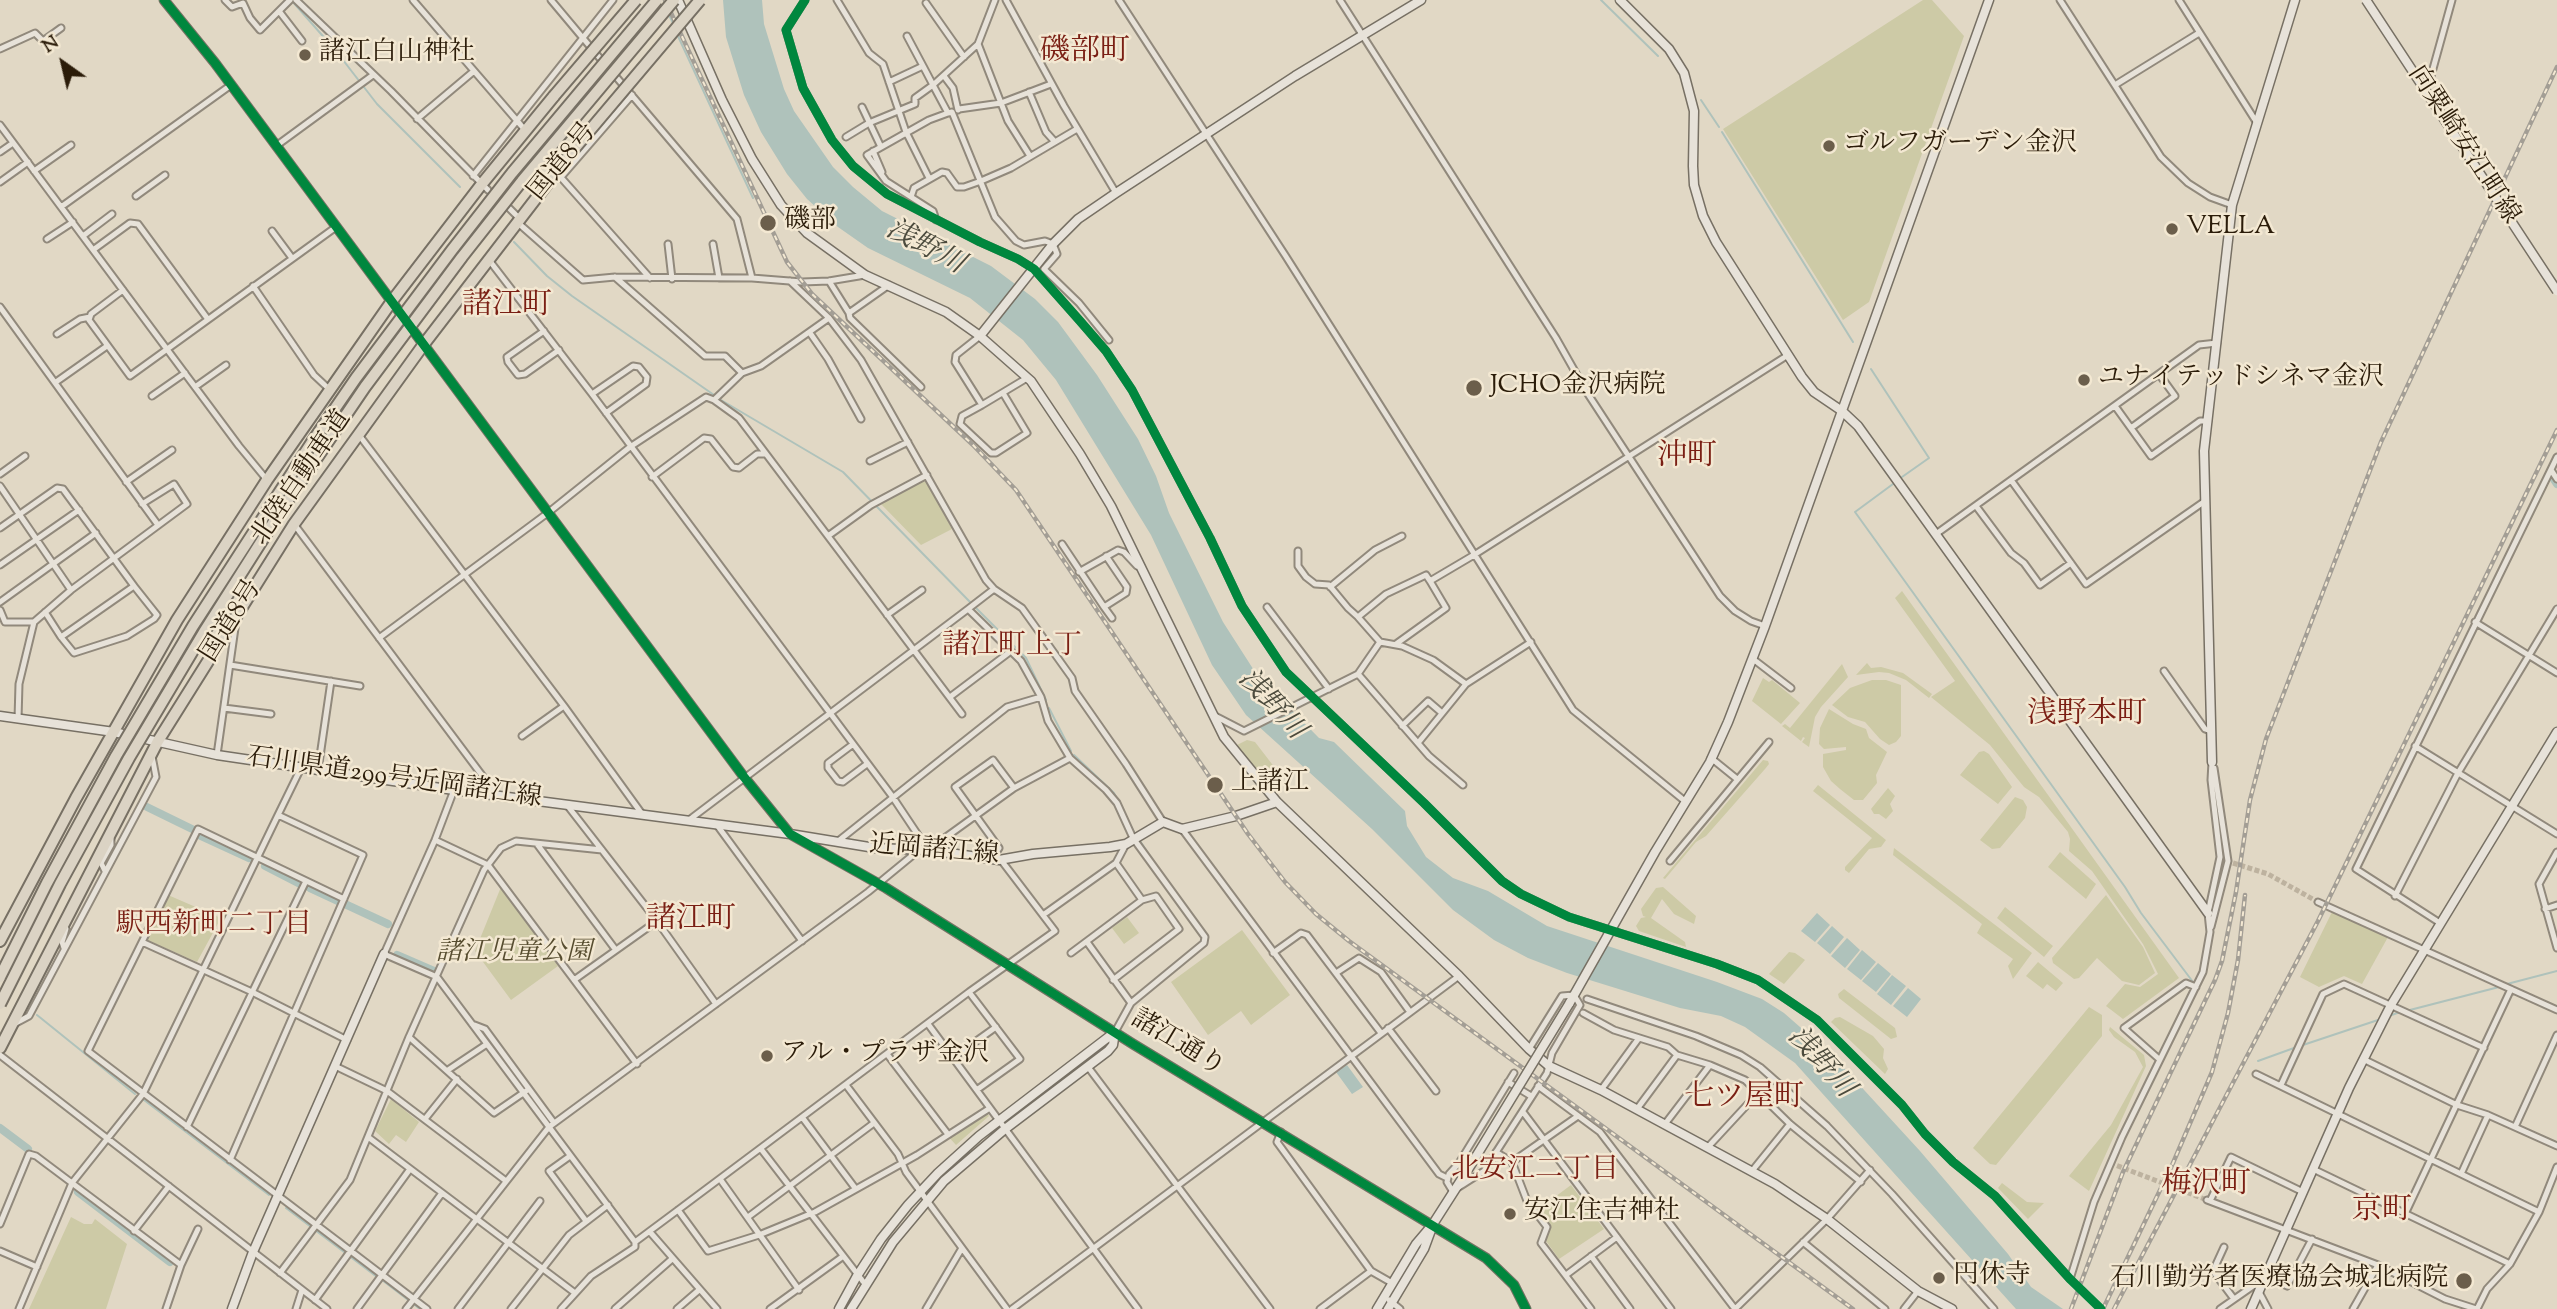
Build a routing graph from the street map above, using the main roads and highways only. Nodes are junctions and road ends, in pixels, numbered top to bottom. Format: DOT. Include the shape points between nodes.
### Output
graph roads {
  1 [pos="636,0"];
  2 [pos="657,0"];
  3 [pos="676,0"];
  4 [pos="700,0"];
  5 [pos="0,941"];
  6 [pos="0,976"];
  7 [pos="0,1004"];
  8 [pos="0,1048"];
  1 -- 5 [label="highway, 国道8号, bridge" via="554,96 521,126 329,388 177,620"];
  2 -- 6 [label="highway, 北陸自動車道, bridge" via="520,163 312,442 143,710"];
  3 -- 7 [label="highway, 北陸自動車道, bridge" via="453,268 288,499 129,758"];
  4 -- 8 [label="highway, 国道8号, bridge" via="518,220 294,524 151,753"];
}
